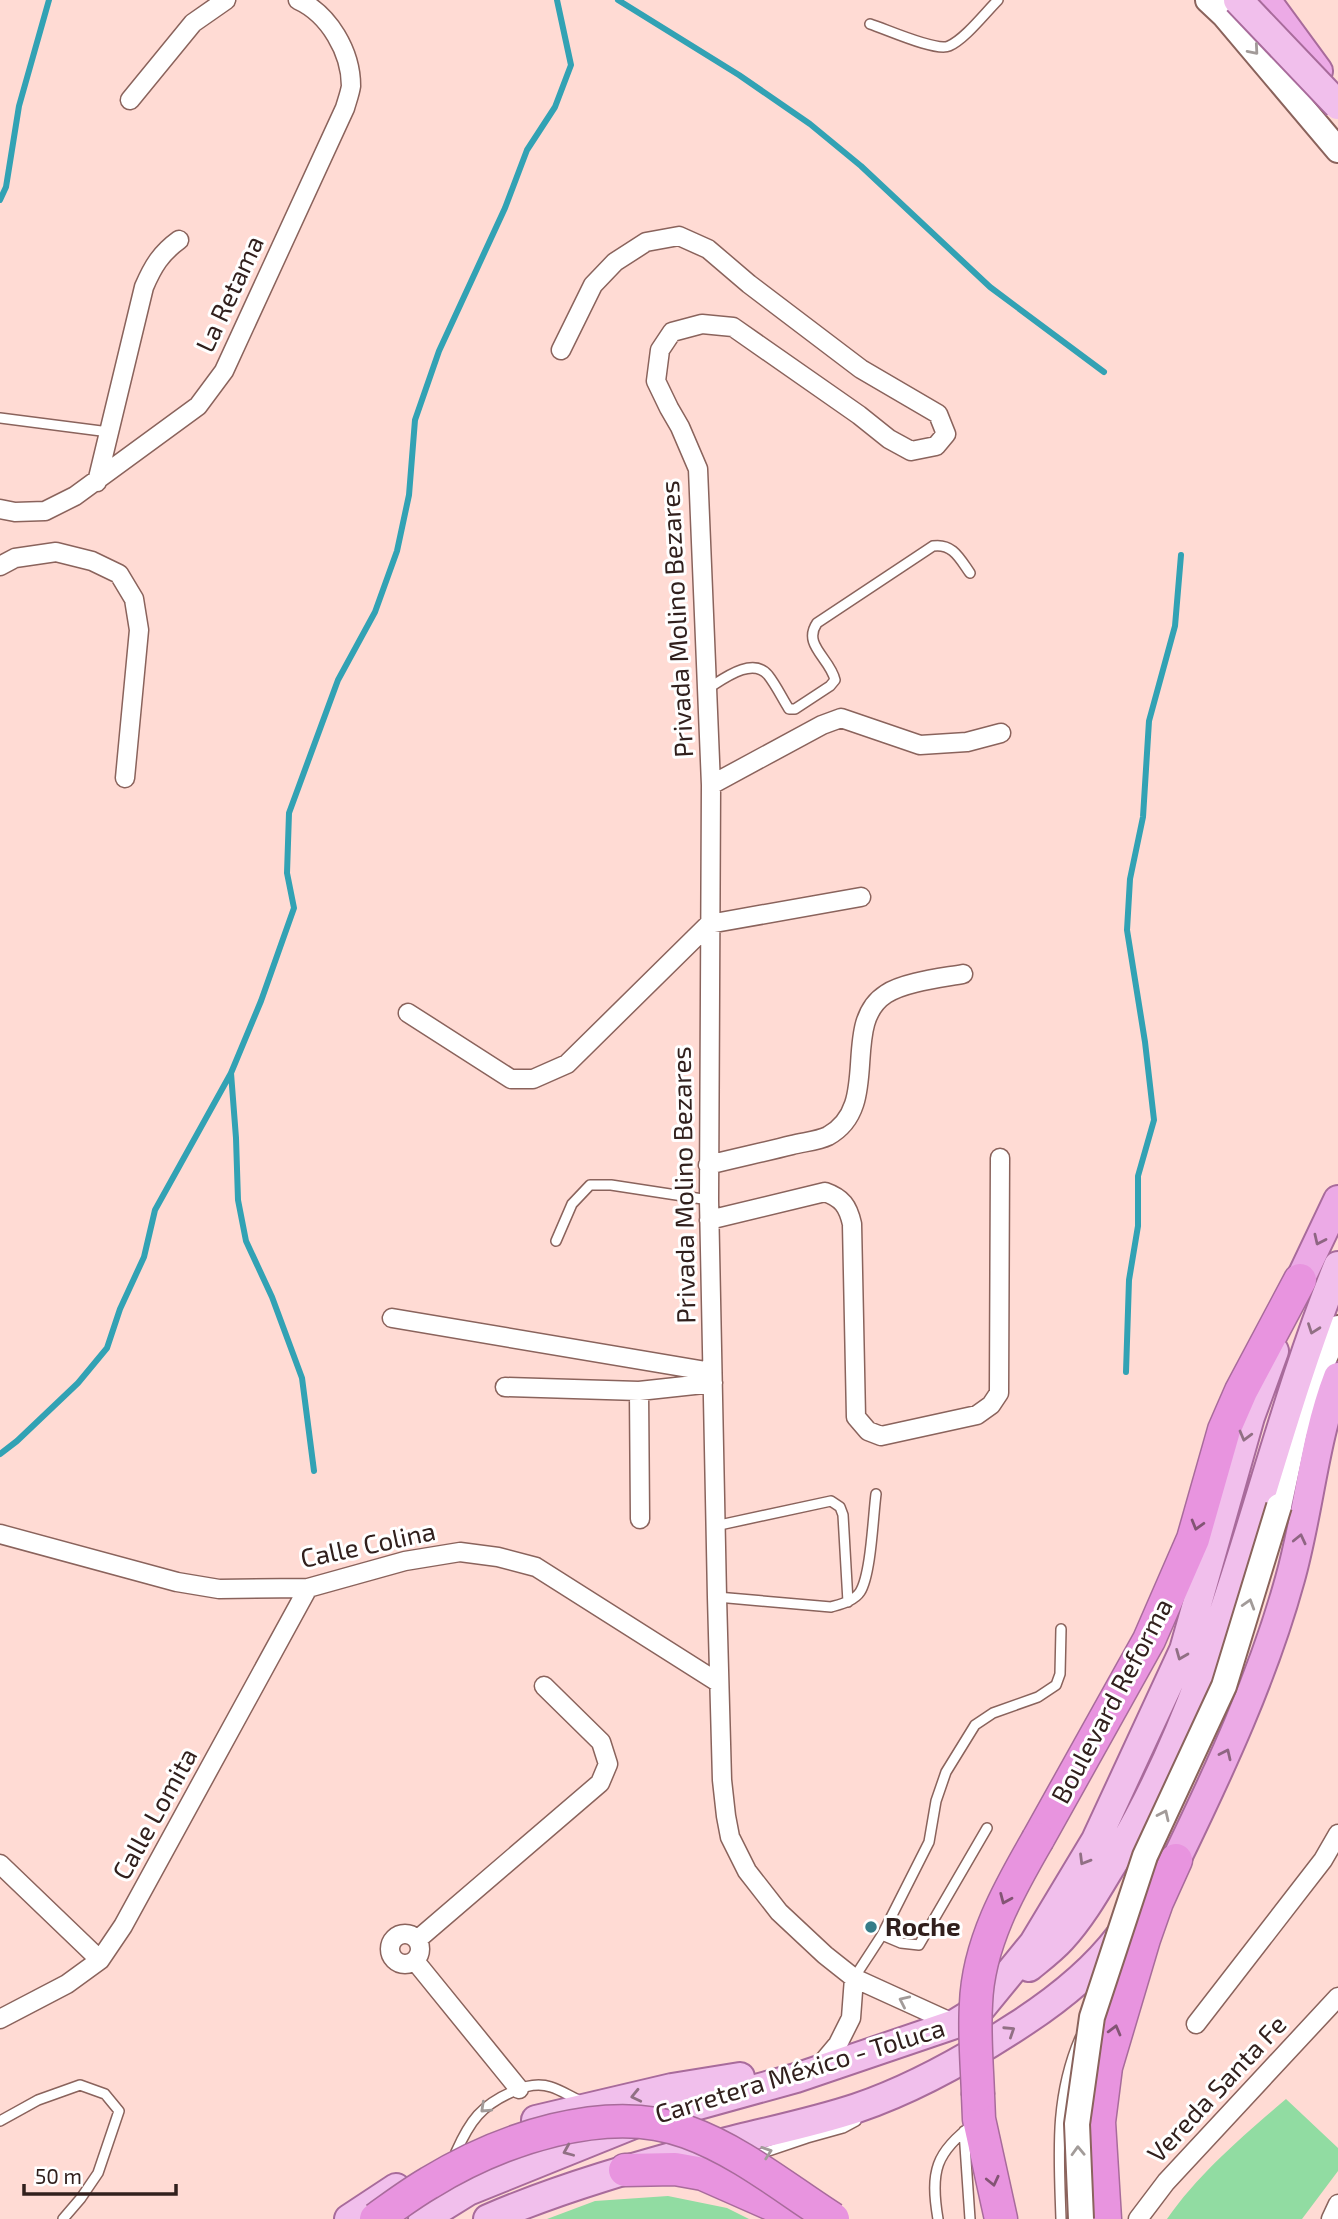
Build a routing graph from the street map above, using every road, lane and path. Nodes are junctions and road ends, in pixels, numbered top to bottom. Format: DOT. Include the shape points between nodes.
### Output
graph roads {
  1 [pos="226,0"];
  2 [pos="298,0"];
  3 [pos="998,0"];
  4 [pos="1208,0"];
  5 [pos="1238,0"];
  6 [pos="1266,0"];
  7 [pos="870,24"];
  8 [pos="130,100"];
  9 [pos="1338,105"];
  10 [pos="1338,118"];
  11 [pos="1338,150"];
  12 [pos="179,240"];
  13 [pos="561,349"];
  14 [pos="0,418"];
  15 [pos="109,432"];
  16 [pos="97,482"];
  17 [pos="0,509"];
  18 [pos="0,566"];
  19 [pos="970,573"];
  20 [pos="707,690"];
  21 [pos="1001,733"];
  22 [pos="125,778"];
  23 [pos="711,785"];
  24 [pos="861,897"];
  25 [pos="709,923"];
  26 [pos="963,974"];
  27 [pos="408,1013"];
  28 [pos="1000,1158"];
  29 [pos="708,1165"];
  30 [pos="709,1200"];
  31 [pos="1338,1200"];
  32 [pos="709,1220"];
  33 [pos="556,1241"];
  34 [pos="1338,1266"];
  35 [pos="1300,1280"];
  36 [pos="392,1318"];
  37 [pos="1338,1328"];
  38 [pos="1338,1377"];
  39 [pos="713,1378"];
  40 [pos="505,1387"];
  41 [pos="639,1391"];
  42 [pos="876,1494"];
  43 [pos="640,1519"];
  44 [pos="715,1526"];
  45 [pos="0,1534"];
  46 [pos="308,1588"];
  47 [pos="716,1597"];
  48 [pos="848,1602"];
  49 [pos="1061,1629"];
  50 [pos="719,1683"];
  51 [pos="544,1686"];
  52 [pos="987,1828"];
  53 [pos="1338,1834"];
  54 [pos="1176,1860"];
  55 [pos="0,1864"];
  56 [pos="882,1935"];
  57 [pos="417,1940"];
  58 [pos="100,1960"];
  59 [pos="415,1961"];
  60 [pos="854,1978"];
  61 [pos="1115,1980"];
  62 [pos="1338,1997"];
  63 [pos="981,2008"];
  64 [pos="0,2019"];
  65 [pos="954,2024"];
  66 [pos="1196,2024"];
  67 [pos="805,2074"];
  68 [pos="926,2078"];
  69 [pos="519,2089"];
  70 [pos="592,2106"];
  71 [pos="974,2115"];
  72 [pos="0,2121"];
  73 [pos="456,2152"];
  74 [pos="625,2170"];
  75 [pos="714,2170"];
  76 [pos="1338,2204"];
  77 [pos="63,2219"];
  78 [pos="349,2219"];
  79 [pos="376,2219"];
  80 [pos="423,2219"];
  81 [pos="488,2219"];
  82 [pos="797,2219"];
  83 [pos="833,2219"];
  84 [pos="938,2219"];
  85 [pos="970,2219"];
  86 [pos="1001,2219"];
  87 [pos="1061,2219"];
  88 [pos="1081,2219"];
  89 [pos="1105,2219"];
  90 [pos="1138,2219"];
  91 [pos="1331,2219"];
  1 -- 8 [label="street" via="193,23"];
  2 -- 16 [label="street, La Retama" via="312,6 335,33 348,63 351,87 345,108 224,371 198,406"];
  3 -- 7 [label="lane" via="947,48"];
  4 -- 11 [label="main road, one-way"];
  5 -- 9 [label="main road, bridge"];
  6 -- 10 [label="highway" via="1322,76"];
  12 -- 15 [label="street" via="154,264 145,287"];
  13 -- 20 [label="street, Privada Molino Bezares" via="593,285 615,262 646,242 679,236 708,249 861,369 938,414 946,434 936,446 911,451 733,327 702,324 672,332 660,350 656,381 698,469"];
  14 -- 15 [label="lane"];
  15 -- 16 [label="street"];
  16 -- 17 [label="street, La Retama" via="45,511"];
  18 -- 22 [label="street" via="15,558 57,552 119,574 134,599 139,630"];
  19 -- 20 [label="lane" via="953,550 933,546 817,623 811,631 812,641 835,680 795,709 789,709 760,669 748,668"];
  20 -- 23 [label="street, Privada Molino Bezares"];
  21 -- 23 [label="street" via="967,742 920,745 841,718"];
  23 -- 25 [label="street, Privada Molino Bezares"];
  24 -- 25 [label="street"];
  25 -- 27 [label="street" via="567,1064 533,1079 511,1079"];
  25 -- 29 [label="street, Privada Molino Bezares"];
  26 -- 29 [label="street" via="886,993 871,1008 856,1104 827,1136"];
  28 -- 32 [label="street" via="999,1393 977,1415 881,1436 868,1431 856,1417 852,1224 839,1197 825,1192"];
  29 -- 30 [label="street, Privada Molino Bezares"];
  30 -- 32 [label="street, Privada Molino Bezares"];
  30 -- 33 [label="lane" via="590,1185 572,1204"];
  31 -- 35 [label="highway, Boulevard Reforma, one-way"];
  32 -- 39 [label="street, Privada Molino Bezares"];
  34 -- 63 [label="main road, one-way" via="1312,1330 1198,1690 1147,1806 1061,1939"];
  35 -- 63 [label="main road, Carretera México - Toluca, one-way" via="1250,1417 1184,1650 1096,1840 1034,1943"];
  35 -- 71 [label="highway, Boulevard Reforma, one-way, bridge" via="1224,1430 1193,1539 1149,1640 1009,1889 988,1940 976,2001"];
  36 -- 39 [label="street"];
  88 -- 37 [label="main road, one-way, bridge" via="1077,2124 1092,2017 1145,1856 1224,1686 1279,1506 1295,1432"];
  54 -- 38 [label="highway, one-way" via="1237,1730 1276,1622 1301,1533 1326,1407"];
  39 -- 41 [label="street"];
  39 -- 44 [label="street, Privada Molino Bezares"];
  40 -- 41 [label="street"];
  41 -- 43 [label="street"];
  42 -- 48 [label="lane" via="867,1571 860,1592"];
  44 -- 47 [label="street, Privada Molino Bezares"];
  44 -- 48 [label="lane" via="831,1501 843,1515"];
  45 -- 46 [label="street, Calle Colina" via="177,1582 219,1589"];
  46 -- 50 [label="street, Calle Colina" via="405,1561 460,1552 498,1557 536,1567"];
  46 -- 58 [label="street, Calle Lomita"];
  47 -- 48 [label="lane" via="831,1607"];
  47 -- 50 [label="street, Privada Molino Bezares"];
  49 -- 56 [label="lane" via="1056,1685 975,1725 946,1772 929,1842"];
  50 -- 60 [label="street, Privada Molino Bezares" via="722,1780 730,1838 747,1871 779,1912"];
  51 -- 57 [label="street" via="601,1742 608,1764 600,1783"];
  52 -- 56 [label="lane" via="919,1945"];
  53 -- 66 [label="street" via="1323,1860"];
  68 -- 54 [label="main road, Carretera México - Toluca, one-way" via="993,2042 1073,1986 1110,1949"];
  89 -- 54 [label="highway, one-way" via="1099,2152 1101,2091 1136,1950"];
  55 -- 58 [label="street"];
  56 -- 60 [label="lane"];
  57 -- 59 [label="street" via="420,1948"];
  57 -- 59 [label="street" via="405,1934 395,1938 391,1948 396,1961"];
  58 -- 64 [label="street, Calle Lomita" via="67,1984"];
  59 -- 69 [label="street"];
  65 -- 60 [label="street, Privada Molino Bezares, one-way"];
  60 -- 67 [label="street" via="851,2018 838,2044"];
  61 -- 87 [label="lane" via="1080,2037 1063,2089"];
  62 -- 90 [label="street, Vereda Santa Fe" via="1166,2182"];
  63 -- 65 [label="main road, Carretera México - Toluca"];
  65 -- 67 [label="main road, Carretera México - Toluca"];
  67 -- 70 [label="main road, one-way" via="751,2075"];
  67 -- 80 [label="main road, Carretera México - Toluca, one-way" via="644,2120 468,2191"];
  68 -- 74 [label="main road, Carretera México - Toluca" via="860,2107"];
  75 -- 68 [label="lane, one-way" via="843,2128"];
  69 -- 70 [label="lane" via="550,2086"];
  69 -- 73 [label="lane, one-way" via="483,2108"];
  70 -- 73 [label="main road" via="536,2120"];
  71 -- 84 [label="lane" via="935,2170"];
  71 -- 85 [label="lane"];
  71 -- 86 [label="highway, Boulevard Reforma, one-way"];
  72 -- 77 [label="lane" via="38,2100 80,2085 105,2094 119,2111 98,2173"];
  73 -- 78 [label="main road"];
  74 -- 75 [label="highway"];
  74 -- 81 [label="main road, Carretera México - Toluca"];
  75 -- 82 [label="highway"];
  76 -- 91 [label="street"];
  79 -- 83 [label="highway, bridge" via="466,2163 522,2140 611,2120 686,2131 731,2152"];
}
